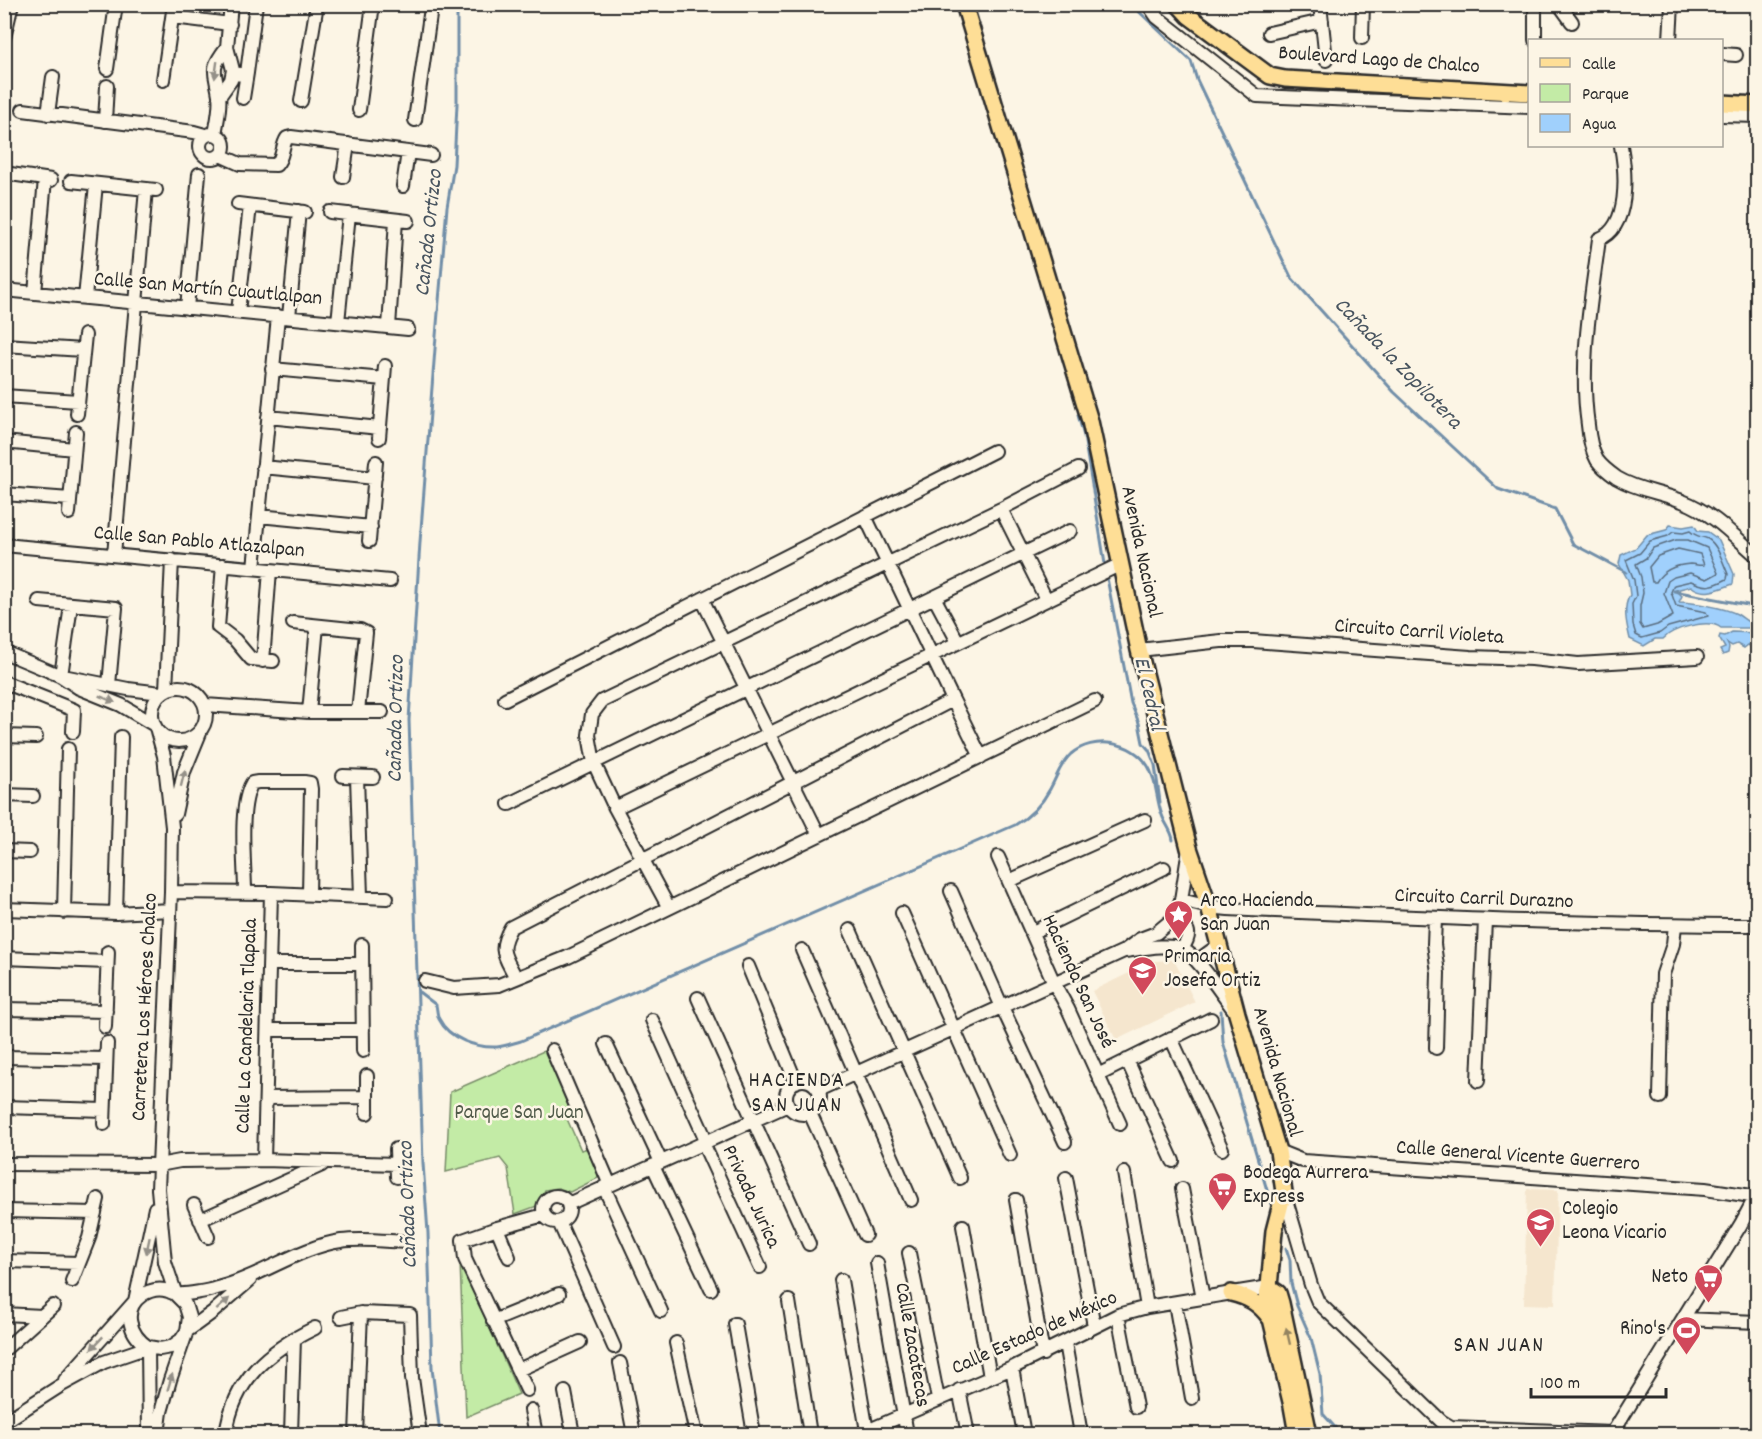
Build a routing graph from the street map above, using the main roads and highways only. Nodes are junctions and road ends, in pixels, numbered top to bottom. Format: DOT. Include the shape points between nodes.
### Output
graph roads {
  1 [pos="964,4"];
  2 [pos="1178,4"];
  3 [pos="1528,93"];
  4 [pos="1723,103"];
  5 [pos="1758,105"];
  6 [pos="1269,1287"];
  7 [pos="1231,1293"];
  8 [pos="1272,1320"];
  9 [pos="1297,1434"];
  10 [pos="1309,1434"];
  1 -- 6 [label="main road, Avenida Nacional" via="1090,420 1139,650 1189,849 1278,1151 1284,1192"];
  2 -- 3 [label="main road, Boulevard Lago de Chalco" via="1270,76"];
  4 -- 5 [label="main road"];
  6 -- 8 [label="main road, Avenida Nacional" via="1266,1298"];
  10 -- 6 [label="main road, one-way" via="1281,1302 1278,1293"];
  7 -- 8 [label="main road" via="1247,1297"];
  8 -- 9 [label="main road, Avenida Nacional"];
}
